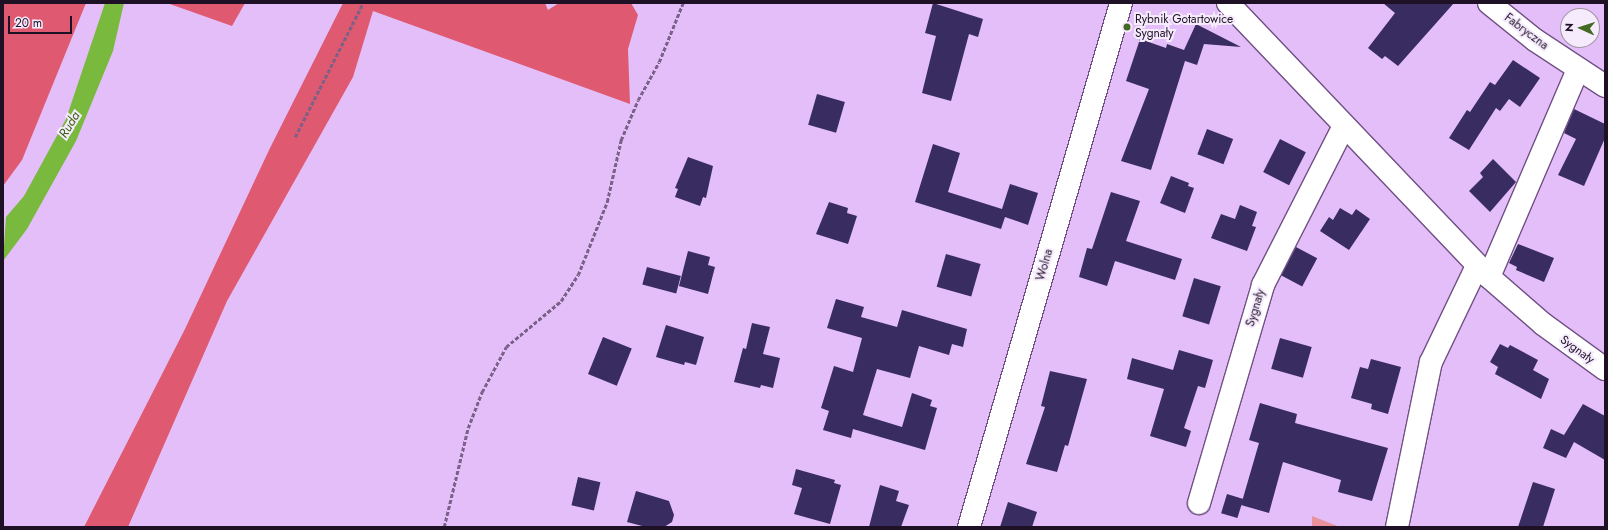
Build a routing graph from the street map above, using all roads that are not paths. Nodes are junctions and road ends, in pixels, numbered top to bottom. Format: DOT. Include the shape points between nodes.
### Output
graph roads {
  1 [pos="1122,3"];
  2 [pos="1228,3"];
  3 [pos="1489,3"];
  4 [pos="1578,70"];
  5 [pos="1605,86"];
  6 [pos="1344,126"];
  7 [pos="1483,271"];
  8 [pos="1605,369"];
  9 [pos="1199,503"];
  10 [pos="969,527"];
  11 [pos="1397,527"];
  1 -- 10 [label="street, Wolna"];
  2 -- 6 [label="street, Sygnały"];
  3 -- 4 [label="street, Fabryczna"];
  4 -- 5 [label="street, Fabryczna"];
  4 -- 7 [label="street"];
  6 -- 7 [label="street, Sygnały"];
  6 -- 9 [label="street, Sygnały" via="1264,284"];
  7 -- 8 [label="street, Sygnały" via="1555,333"];
  7 -- 11 [label="street" via="1431,362 1395,526"];
}
